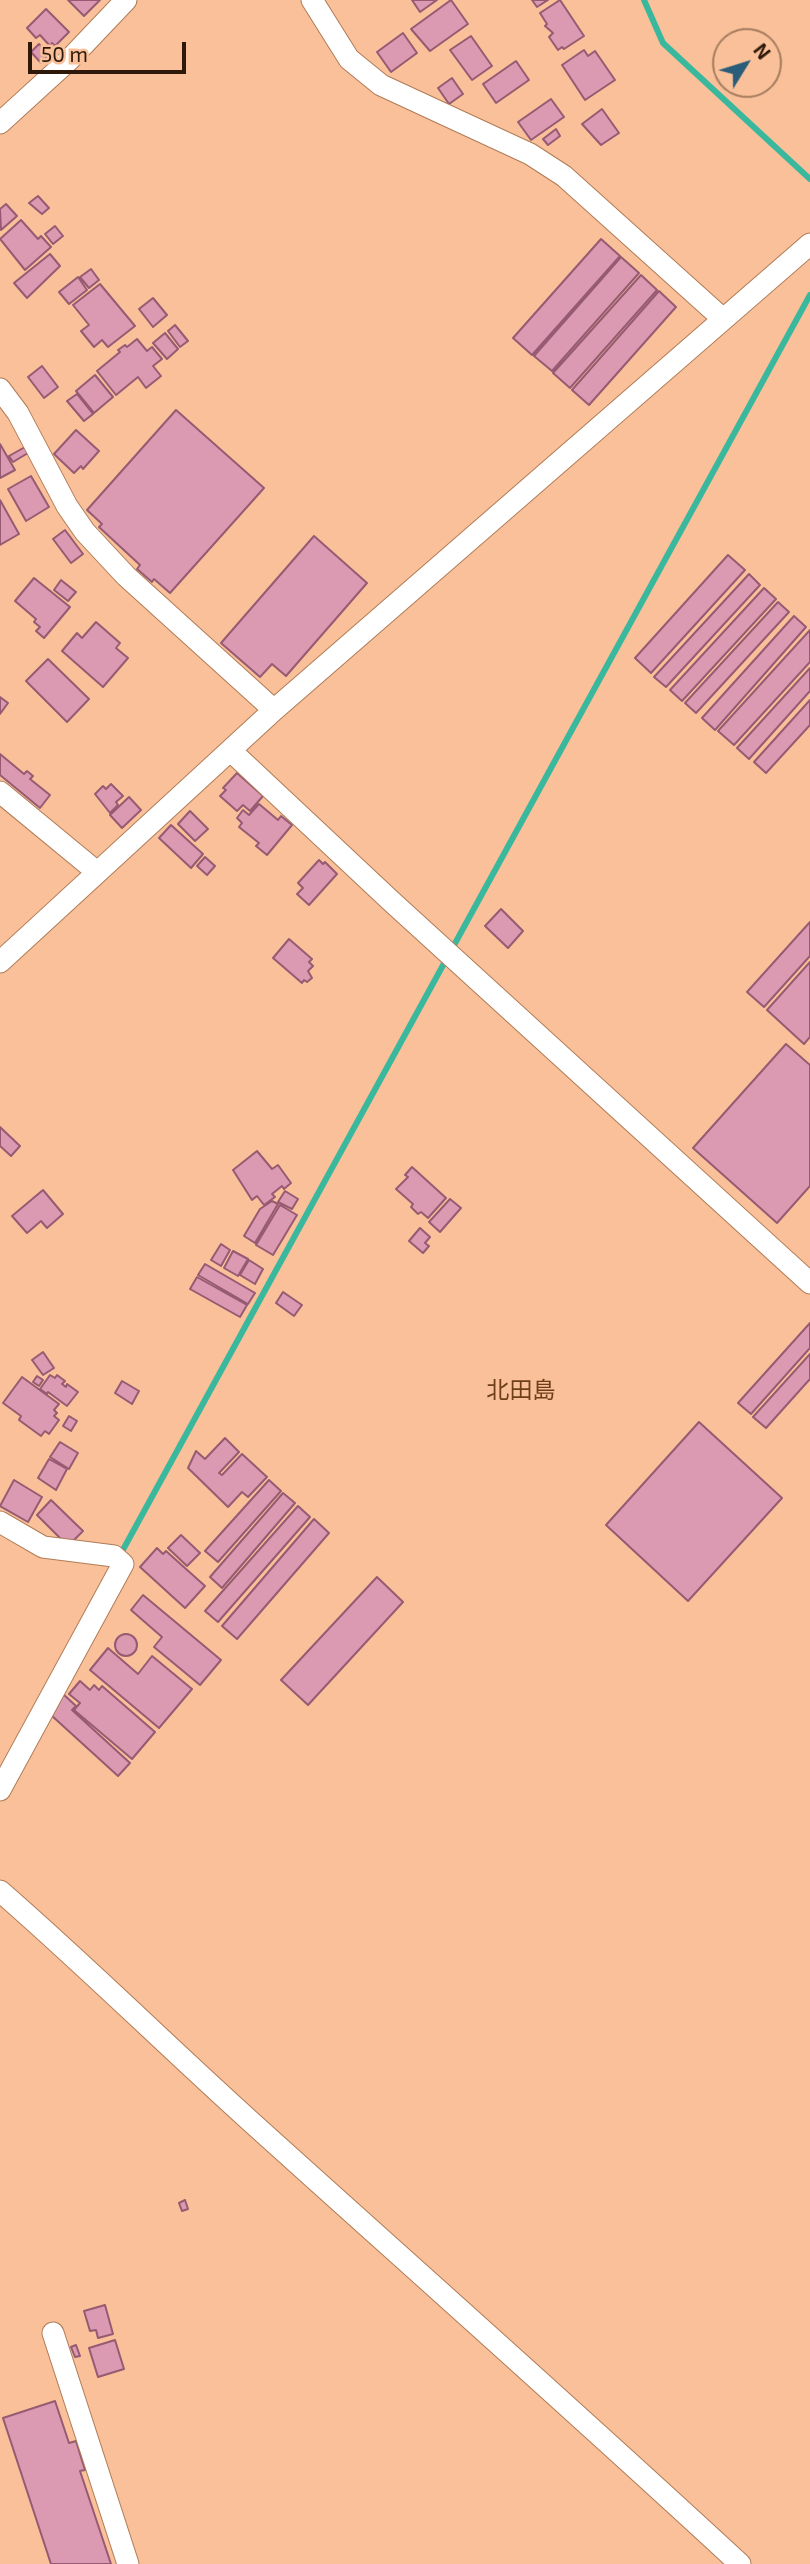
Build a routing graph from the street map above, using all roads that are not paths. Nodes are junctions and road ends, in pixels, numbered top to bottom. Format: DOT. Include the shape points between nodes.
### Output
graph roads {
  1 [pos="126,0"];
  2 [pos="312,0"];
  3 [pos="0,123"];
  4 [pos="810,244"];
  5 [pos="723,318"];
  6 [pos="0,389"];
  7 [pos="274,710"];
  8 [pos="231,751"];
  9 [pos="0,792"];
  10 [pos="97,872"];
  11 [pos="0,962"];
  12 [pos="810,1283"];
  13 [pos="0,1522"];
  14 [pos="0,1790"];
  15 [pos="0,1891"];
  16 [pos="53,2333"];
  17 [pos="128,2564"];
  18 [pos="740,2564"];
  1 -- 3 [label="street"];
  2 -- 5 [label="street" via="349,59 380,85 530,154 564,176"];
  4 -- 5 [label="street"];
  5 -- 7 [label="street"];
  6 -- 7 [label="street" via="85,532 126,576"];
  7 -- 8 [label="street"];
  8 -- 10 [label="street"];
  8 -- 12 [label="street"];
  9 -- 10 [label="street"];
  10 -- 11 [label="street"];
  13 -- 14 [label="street" via="43,1547 114,1556 123,1564"];
  15 -- 18 [label="street"];
  16 -- 17 [label="street"];
}
